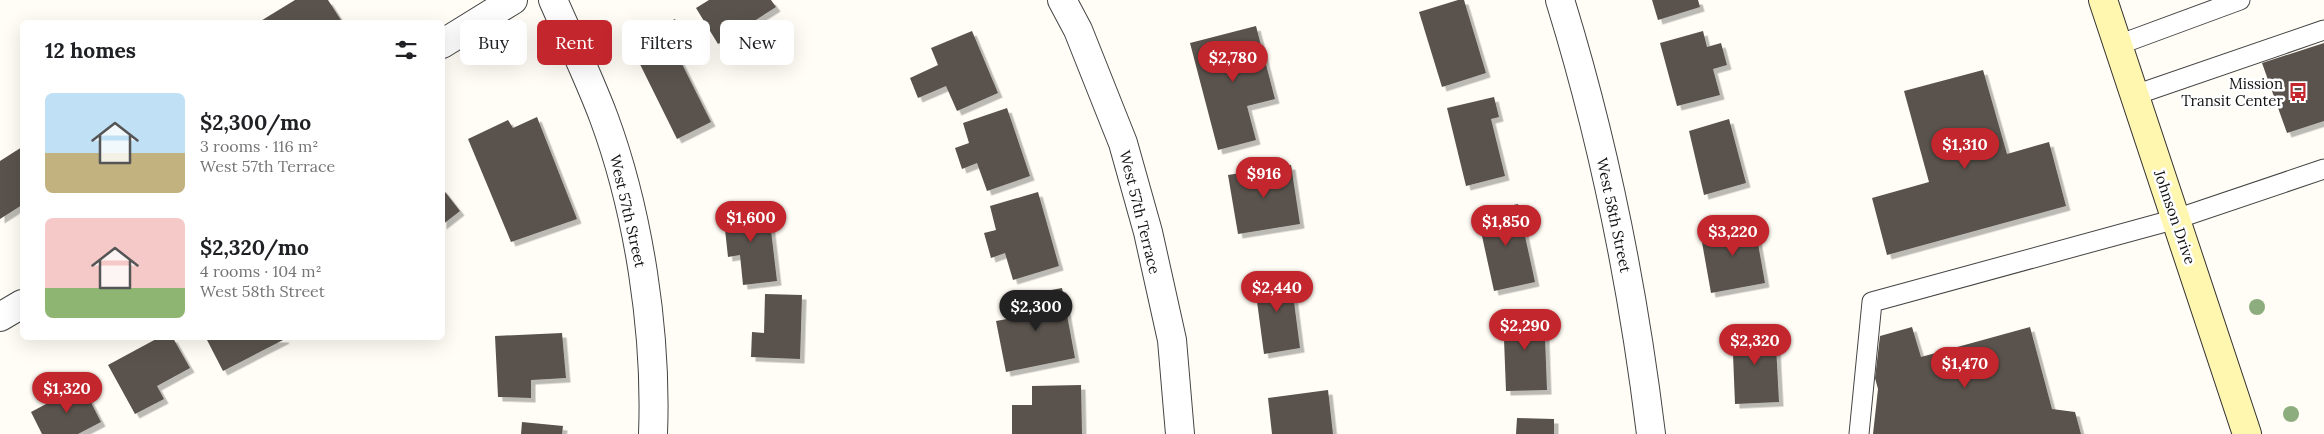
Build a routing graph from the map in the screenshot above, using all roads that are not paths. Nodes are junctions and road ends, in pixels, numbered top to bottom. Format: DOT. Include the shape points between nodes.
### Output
graph roads {
  1 [pos="513,0"];
  2 [pos="553,0"];
  3 [pos="1062,0"];
  4 [pos="1560,0"];
  5 [pos="2103,0"];
  6 [pos="2240,0"];
  7 [pos="2324,30"];
  8 [pos="445,42"];
  9 [pos="2118,45"];
  10 [pos="2135,95"];
  11 [pos="2324,169"];
  12 [pos="2176,219"];
  13 [pos="20,305"];
  14 [pos="0,318"];
  15 [pos="653,434"];
  16 [pos="1180,434"];
  17 [pos="1651,434"];
  18 [pos="1860,434"];
  19 [pos="2247,434"];
  1 -- 8 [label="street"];
  2 -- 15 [label="street, West 57th Street" via="604,117 624,179 648,304"];
  3 -- 16 [label="street, West 57th Terrace" via="1078,30 1123,143 1145,223 1172,340"];
  4 -- 17 [label="street, West 58th Street" via="1613,197 1640,348"];
  5 -- 9 [label="main road, Johnson Drive"];
  6 -- 9 [label="lane"];
  7 -- 10 [label="lane"];
  9 -- 10 [label="main road, Johnson Drive"];
  10 -- 12 [label="main road, Johnson Drive"];
  11 -- 12 [label="lane"];
  12 -- 18 [label="lane" via="1872,302"];
  12 -- 19 [label="main road, Johnson Drive"];
  13 -- 14 [label="street"];
}
